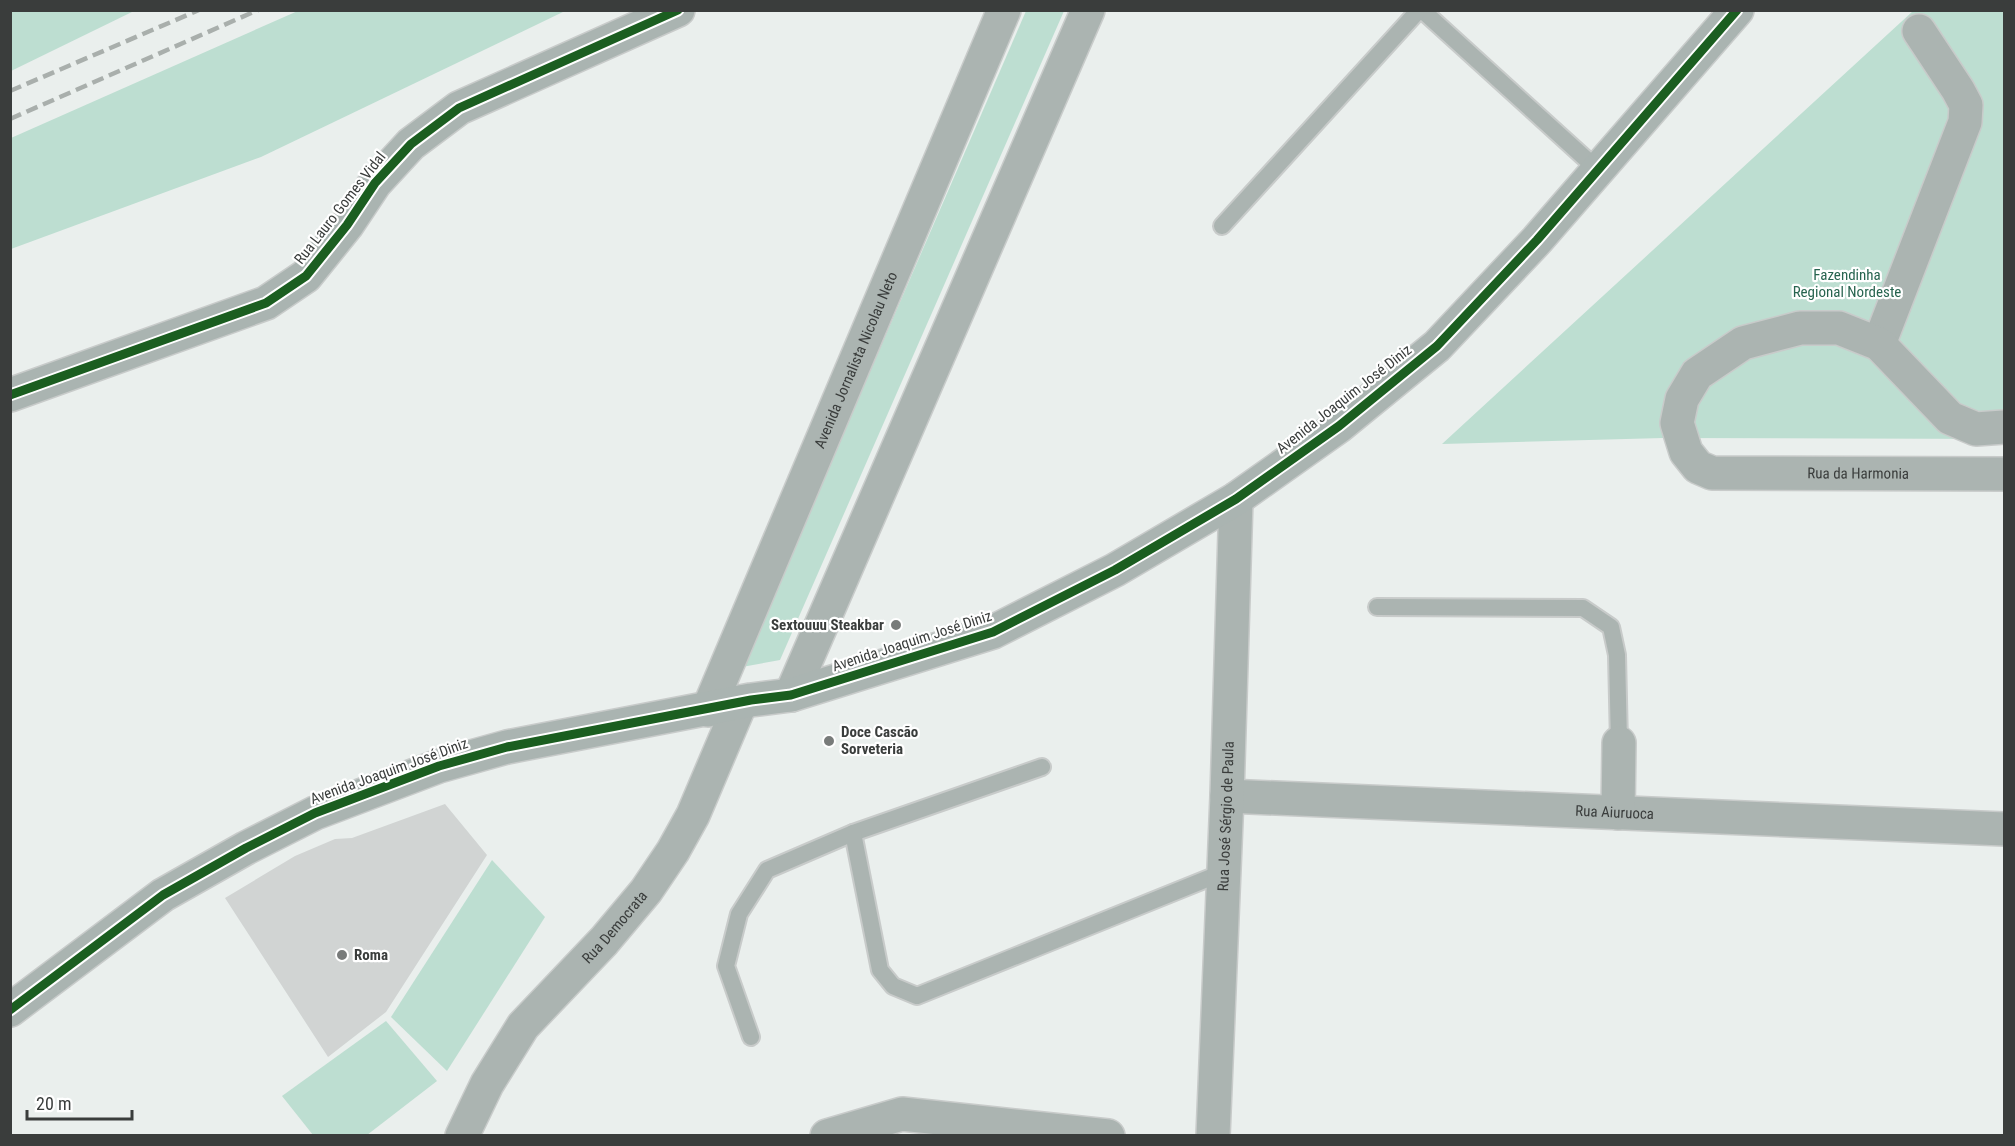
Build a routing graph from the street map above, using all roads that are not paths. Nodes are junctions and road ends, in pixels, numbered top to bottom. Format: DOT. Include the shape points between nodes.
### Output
graph roads {
  1 [pos="678,10"];
  2 [pos="1004,10"];
  3 [pos="1088,10"];
  4 [pos="1421,10"];
  5 [pos="1737,10"];
  6 [pos="1919,31"];
  7 [pos="1598,170"];
  8 [pos="1222,226"];
  9 [pos="1878,344"];
  10 [pos="10,394"];
  11 [pos="2004,427"];
  12 [pos="2004,474"];
  13 [pos="1236,499"];
  14 [pos="1377,606"];
  15 [pos="791,695"];
  16 [pos="741,702"];
  17 [pos="708,710"];
  18 [pos="1619,743"];
  19 [pos="1042,767"];
  20 [pos="1227,796"];
  21 [pos="1618,813"];
  22 [pos="2004,830"];
  23 [pos="853,833"];
  24 [pos="1224,872"];
  25 [pos="10,1010"];
  26 [pos="751,1036"];
  27 [pos="844,1133"];
  28 [pos="462,1136"];
  29 [pos="1108,1136"];
  30 [pos="1213,1136"];
  1 -- 10 [label="street, Rua Lauro Gomes Vidal" via="459,108 411,144 375,183 306,276 266,303"];
  2 -- 17 [label="street, Avenida Jornalista Nicolau Neto"];
  3 -- 15 [label="street"];
  4 -- 7 [label="lane"];
  4 -- 8 [label="lane"];
  5 -- 7 [label="street, Avenida Joaquim José Diniz"];
  6 -- 9 [label="street" via="1966,105 1965,122"];
  7 -- 13 [label="street, Avenida Joaquim José Diniz" via="1437,346 1339,426"];
  9 -- 11 [label="street" via="1950,418 1976,429"];
  9 -- 12 [label="street, Rua da Harmonia" via="1839,328 1800,328 1743,343 1697,374 1682,399 1677,423 1686,452 1698,467 1712,473"];
  13 -- 15 [label="street, Avenida Joaquim José Diniz" via="1115,570 993,632"];
  13 -- 20 [label="street, Rua José Sérgio de Paula"];
  14 -- 18 [label="lane" via="1583,608 1611,627 1617,655"];
  15 -- 16 [label="street, Avenida Joaquim José Diniz"];
  16 -- 17 [label="street, Avenida Joaquim José Diniz"];
  16 -- 28 [label="street, Rua Democrata" via="693,815 673,851 604,941 524,1026 487,1084"];
  17 -- 25 [label="street, Avenida Joaquim José Diniz" via="507,747 439,766 315,813 164,895"];
  18 -- 21 [label="street"];
  19 -- 23 [label="lane"];
  20 -- 21 [label="street, Rua Aiuruoca"];
  20 -- 24 [label="street, Rua José Sérgio de Paula"];
  21 -- 22 [label="street, Rua Aiuruoca"];
  23 -- 24 [label="lane" via="880,970 893,986 916,996"];
  23 -- 26 [label="lane" via="767,870 739,914 726,966"];
  24 -- 30 [label="street, Rua José Sérgio de Paula"];
  27 -- 29 [label="street" via="902,1114"];
}
